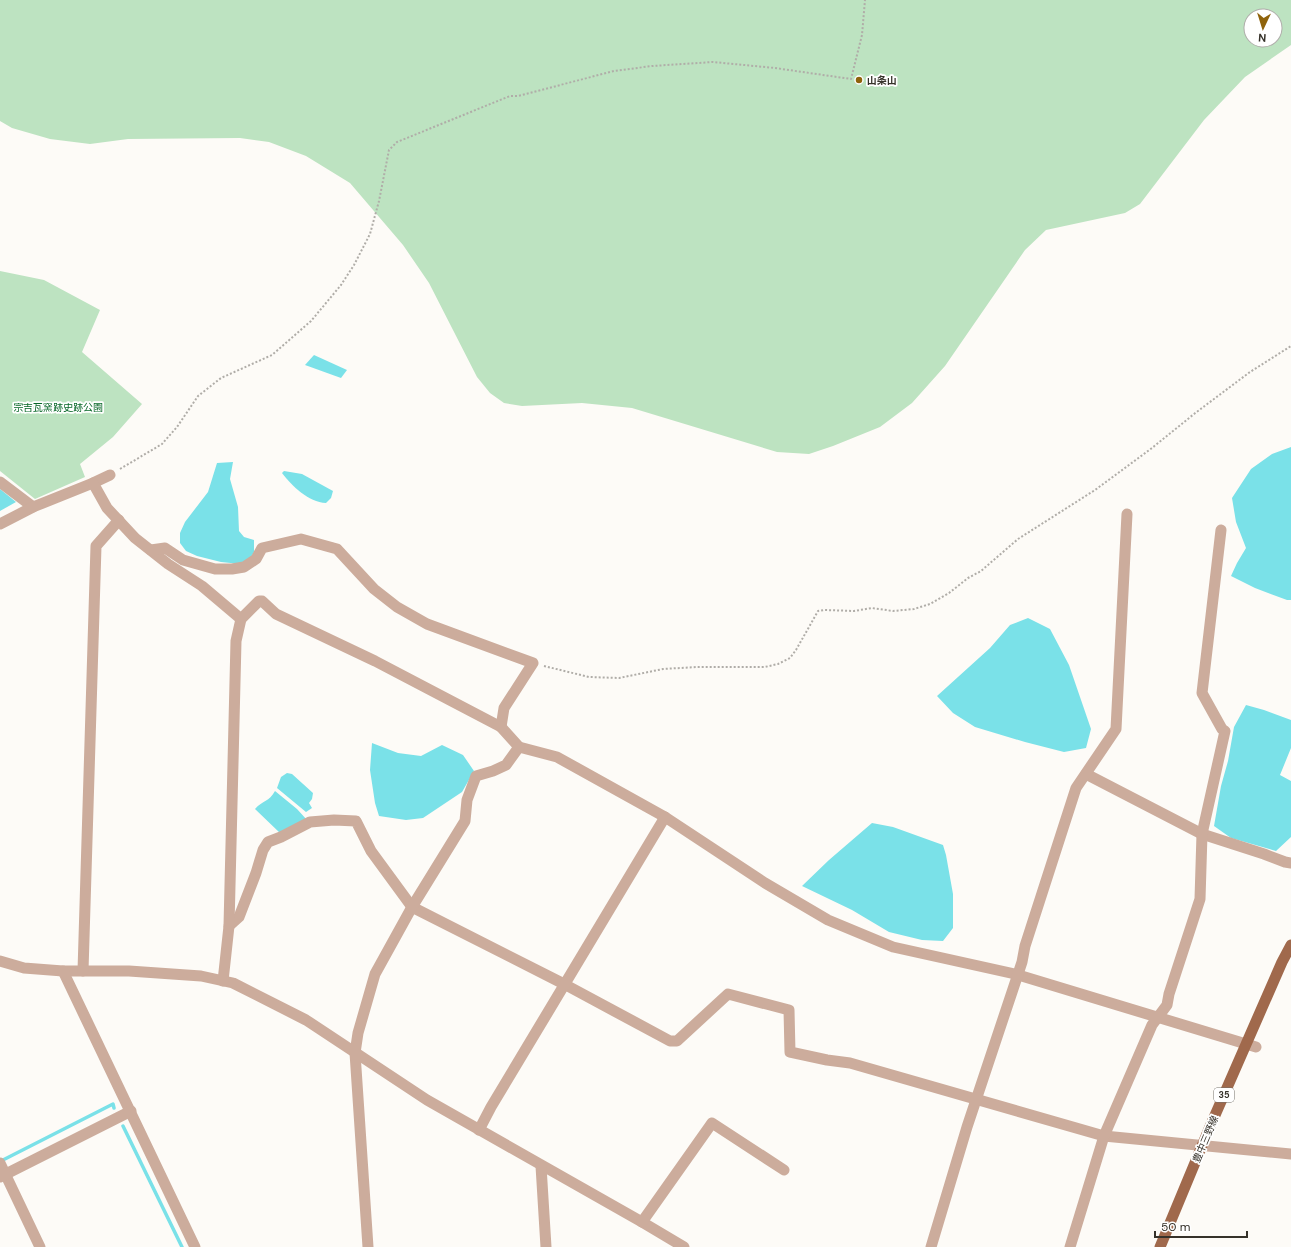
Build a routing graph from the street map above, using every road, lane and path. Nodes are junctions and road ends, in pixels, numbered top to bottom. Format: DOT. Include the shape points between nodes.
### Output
graph roads {
  1 [pos="865,0"];
  2 [pos="1291,346"];
  3 [pos="110,475"];
  4 [pos="0,482"];
  5 [pos="93,483"];
  6 [pos="34,507"];
  7 [pos="1127,514"];
  8 [pos="119,520"];
  9 [pos="0,524"];
  10 [pos="1221,530"];
  11 [pos="151,550"];
  12 [pos="241,619"];
  13 [pos="533,663"];
  14 [pos="500,727"];
  15 [pos="519,746"];
  16 [pos="1086,774"];
  17 [pos="665,817"];
  18 [pos="1202,834"];
  19 [pos="1291,863"];
  20 [pos="412,907"];
  21 [pos="229,926"];
  22 [pos="1291,945"];
  23 [pos="0,961"];
  24 [pos="63,971"];
  25 [pos="83,971"];
  26 [pos="1018,975"];
  27 [pos="223,980"];
  28 [pos="564,984"];
  29 [pos="1158,1018"];
  30 [pos="1251,1046"];
  31 [pos="355,1053"];
  32 [pos="977,1099"];
  33 [pos="130,1111"];
  34 [pos="479,1130"];
  35 [pos="1104,1136"];
  36 [pos="1202,1145"];
  37 [pos="1291,1154"];
  38 [pos="541,1166"];
  39 [pos="784,1170"];
  40 [pos="2,1171"];
  41 [pos="642,1222"];
  42 [pos="40,1247"];
  43 [pos="195,1247"];
  44 [pos="368,1247"];
  45 [pos="546,1247"];
  46 [pos="684,1247"];
  47 [pos="931,1247"];
  48 [pos="1070,1247"];
  49 [pos="1160,1247"];
  1 -- 3 [label="path" via="862,35 851,79 713,62 614,71 510,96 397,142 389,150 380,201 370,234 354,266 311,321 272,355 221,378 204,391 162,444"];
  2 -- 13 [label="path" via="1250,372 1095,490 1018,539 981,571 930,604 893,611 872,608 818,611 790,658 765,667 662,669 619,678 589,677"];
  3 -- 5 [label="street"];
  4 -- 6 [label="street"];
  5 -- 6 [label="street"];
  5 -- 8 [label="street" via="107,508"];
  6 -- 9 [label="street"];
  7 -- 16 [label="street" via="1116,729"];
  8 -- 11 [label="street"];
  8 -- 25 [label="street" via="96,546"];
  10 -- 18 [label="street" via="1202,693 1225,731"];
  11 -- 12 [label="street" via="202,586"];
  11 -- 13 [label="street" via="165,548 183,560 215,569 232,569 244,567 256,559 262,548 301,538 337,549 374,589 397,607 427,624"];
  12 -- 14 [label="street" via="262,601 276,614 375,661"];
  12 -- 21 [label="street" via="236,641"];
  13 -- 14 [label="street" via="504,708"];
  14 -- 15 [label="street"];
  15 -- 17 [label="street" via="557,756"];
  15 -- 20 [label="street" via="506,765 476,776 467,800 465,821"];
  16 -- 18 [label="street"];
  16 -- 26 [label="street" via="1076,788"];
  17 -- 26 [label="street" via="828,920 893,947"];
  17 -- 28 [label="street"];
  18 -- 19 [label="street"];
  18 -- 29 [label="street" via="1200,899 1168,1006"];
  20 -- 21 [label="street" via="371,851 356,821 310,822 268,842 238,917"];
  20 -- 28 [label="street"];
  20 -- 31 [label="street" via="375,974 358,1033"];
  21 -- 27 [label="street"];
  22 -- 30 [label="main road, 豊中三野線 / 35" via="1282,962"];
  23 -- 24 [label="street" via="24,968"];
  24 -- 25 [label="street"];
  24 -- 33 [label="street"];
  25 -- 27 [label="street" via="129,971"];
  26 -- 29 [label="street"];
  26 -- 32 [label="street"];
  27 -- 31 [label="street" via="306,1020"];
  28 -- 32 [label="street" via="670,1041 677,1041 728,994 789,1010 790,1052 850,1063"];
  28 -- 34 [label="street"];
  29 -- 30 [label="street"];
  29 -- 35 [label="street" via="1152,1025"];
  30 -- 36 [label="main road, 豊中三野線 / 35"];
  31 -- 34 [label="street"];
  31 -- 44 [label="street"];
  32 -- 35 [label="street"];
  32 -- 47 [label="street"];
  33 -- 40 [label="street"];
  33 -- 43 [label="street"];
  34 -- 38 [label="street"];
  35 -- 36 [label="street"];
  35 -- 48 [label="street"];
  36 -- 37 [label="street"];
  36 -- 49 [label="main road, 豊中三野線 / 35"];
  38 -- 41 [label="street"];
  38 -- 45 [label="street"];
  39 -- 41 [label="street" via="712,1123"];
  40 -- 42 [label="street"];
  41 -- 46 [label="street"];
}
